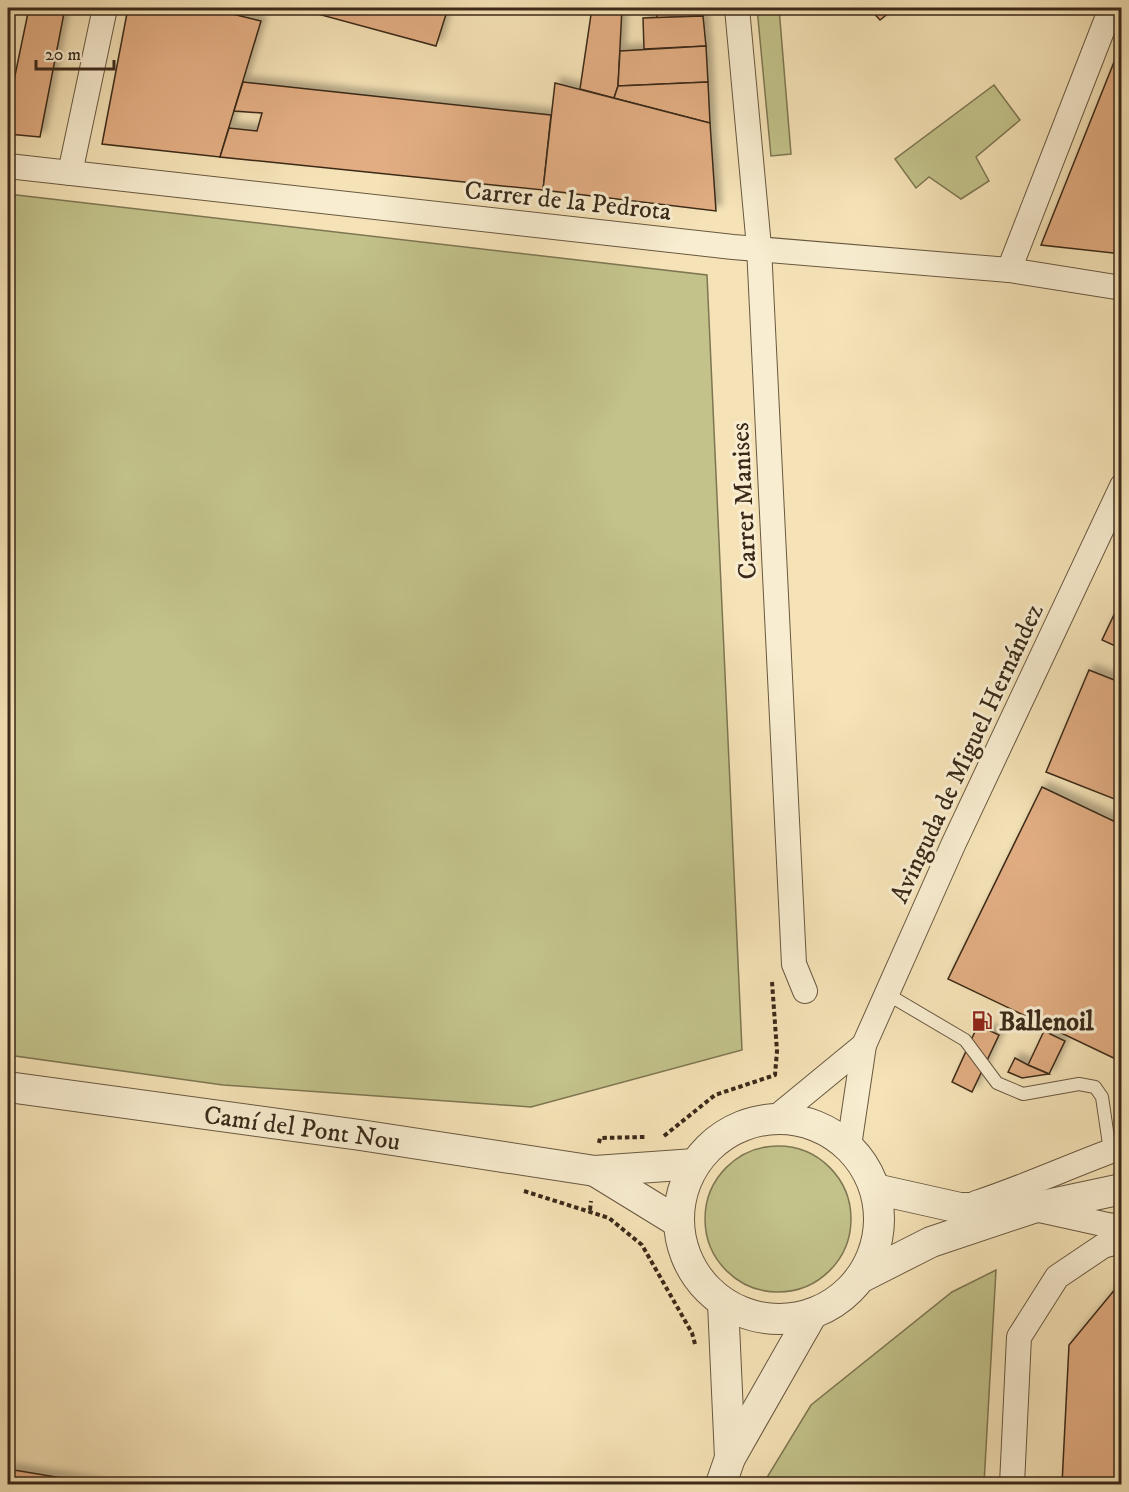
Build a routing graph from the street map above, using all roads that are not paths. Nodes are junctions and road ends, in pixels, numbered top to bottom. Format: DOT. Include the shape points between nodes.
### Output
graph roads {
  1 [pos="105,8"];
  2 [pos="737,8"];
  3 [pos="1111,8"];
  4 [pos="8,166"];
  5 [pos="70,173"];
  6 [pos="759,247"];
  7 [pos="1009,270"];
  8 [pos="1122,288"];
  9 [pos="1122,486"];
  10 [pos="805,991"];
  11 [pos="887,994"];
  12 [pos="864,1045"];
  13 [pos="8,1087"];
  14 [pos="774,1119"];
  15 [pos="849,1146"];
  16 [pos="1116,1149"];
  17 [pos="695,1164"];
  18 [pos="595,1171"];
  19 [pos="875,1189"];
  20 [pos="1122,1190"];
  21 [pos="960,1208"];
  22 [pos="1033,1208"];
  23 [pos="678,1222"];
  24 [pos="1122,1225"];
  25 [pos="1112,1244"];
  26 [pos="860,1278"];
  27 [pos="723,1303"];
  28 [pos="812,1314"];
  29 [pos="726,1471"];
  30 [pos="1012,1485"];
  1 -- 5 [label="street"];
  2 -- 6 [label="street, Carrer Manises"];
  3 -- 7 [label="street"];
  4 -- 5 [label="street, Carrer de la Pedrota"];
  5 -- 6 [label="street, Carrer de la Pedrota"];
  6 -- 7 [label="street, Carrer de la Pedrota"];
  6 -- 10 [label="street, Carrer Manises" via="794,964"];
  7 -- 8 [label="street, Carrer de la Pedrota"];
  9 -- 11 [label="street, Avinguda de Miguel Hernández"];
  11 -- 12 [label="street, Avinguda de Miguel Hernández"];
  11 -- 16 [label="lane" via="964,1040 997,1083 1023,1094 1078,1084 1095,1087 1102,1097"];
  12 -- 14 [label="street, Avinguda de Miguel Hernández"];
  12 -- 15 [label="street, Avinguda de Miguel Hernández"];
  13 -- 18 [label="street, Camí del Pont Nou"];
  14 -- 15 [label="street" via="814,1125"];
  14 -- 17 [label="street" via="729,1132 710,1145"];
  15 -- 19 [label="street" via="865,1166"];
  16 -- 21 [label="street" via="1019,1189"];
  17 -- 18 [label="street, Camí del Pont Nou"];
  17 -- 23 [label="street" via="682,1192"];
  18 -- 23 [label="street, Camí del Pont Nou"];
  19 -- 21 [label="street"];
  19 -- 26 [label="street" via="880,1212 878,1236 872,1258"];
  20 -- 22 [label="street"];
  21 -- 22 [label="street"];
  22 -- 24 [label="street"];
  22 -- 26 [label="street" via="931,1242"];
  23 -- 27 [label="street" via="691,1268"];
  25 -- 30 [label="street" via="1057,1277 1019,1337"];
  26 -- 28 [label="street" via="838,1300"];
  27 -- 28 [label="street" via="766,1319"];
  27 -- 29 [label="street"];
  28 -- 29 [label="street"];
}
